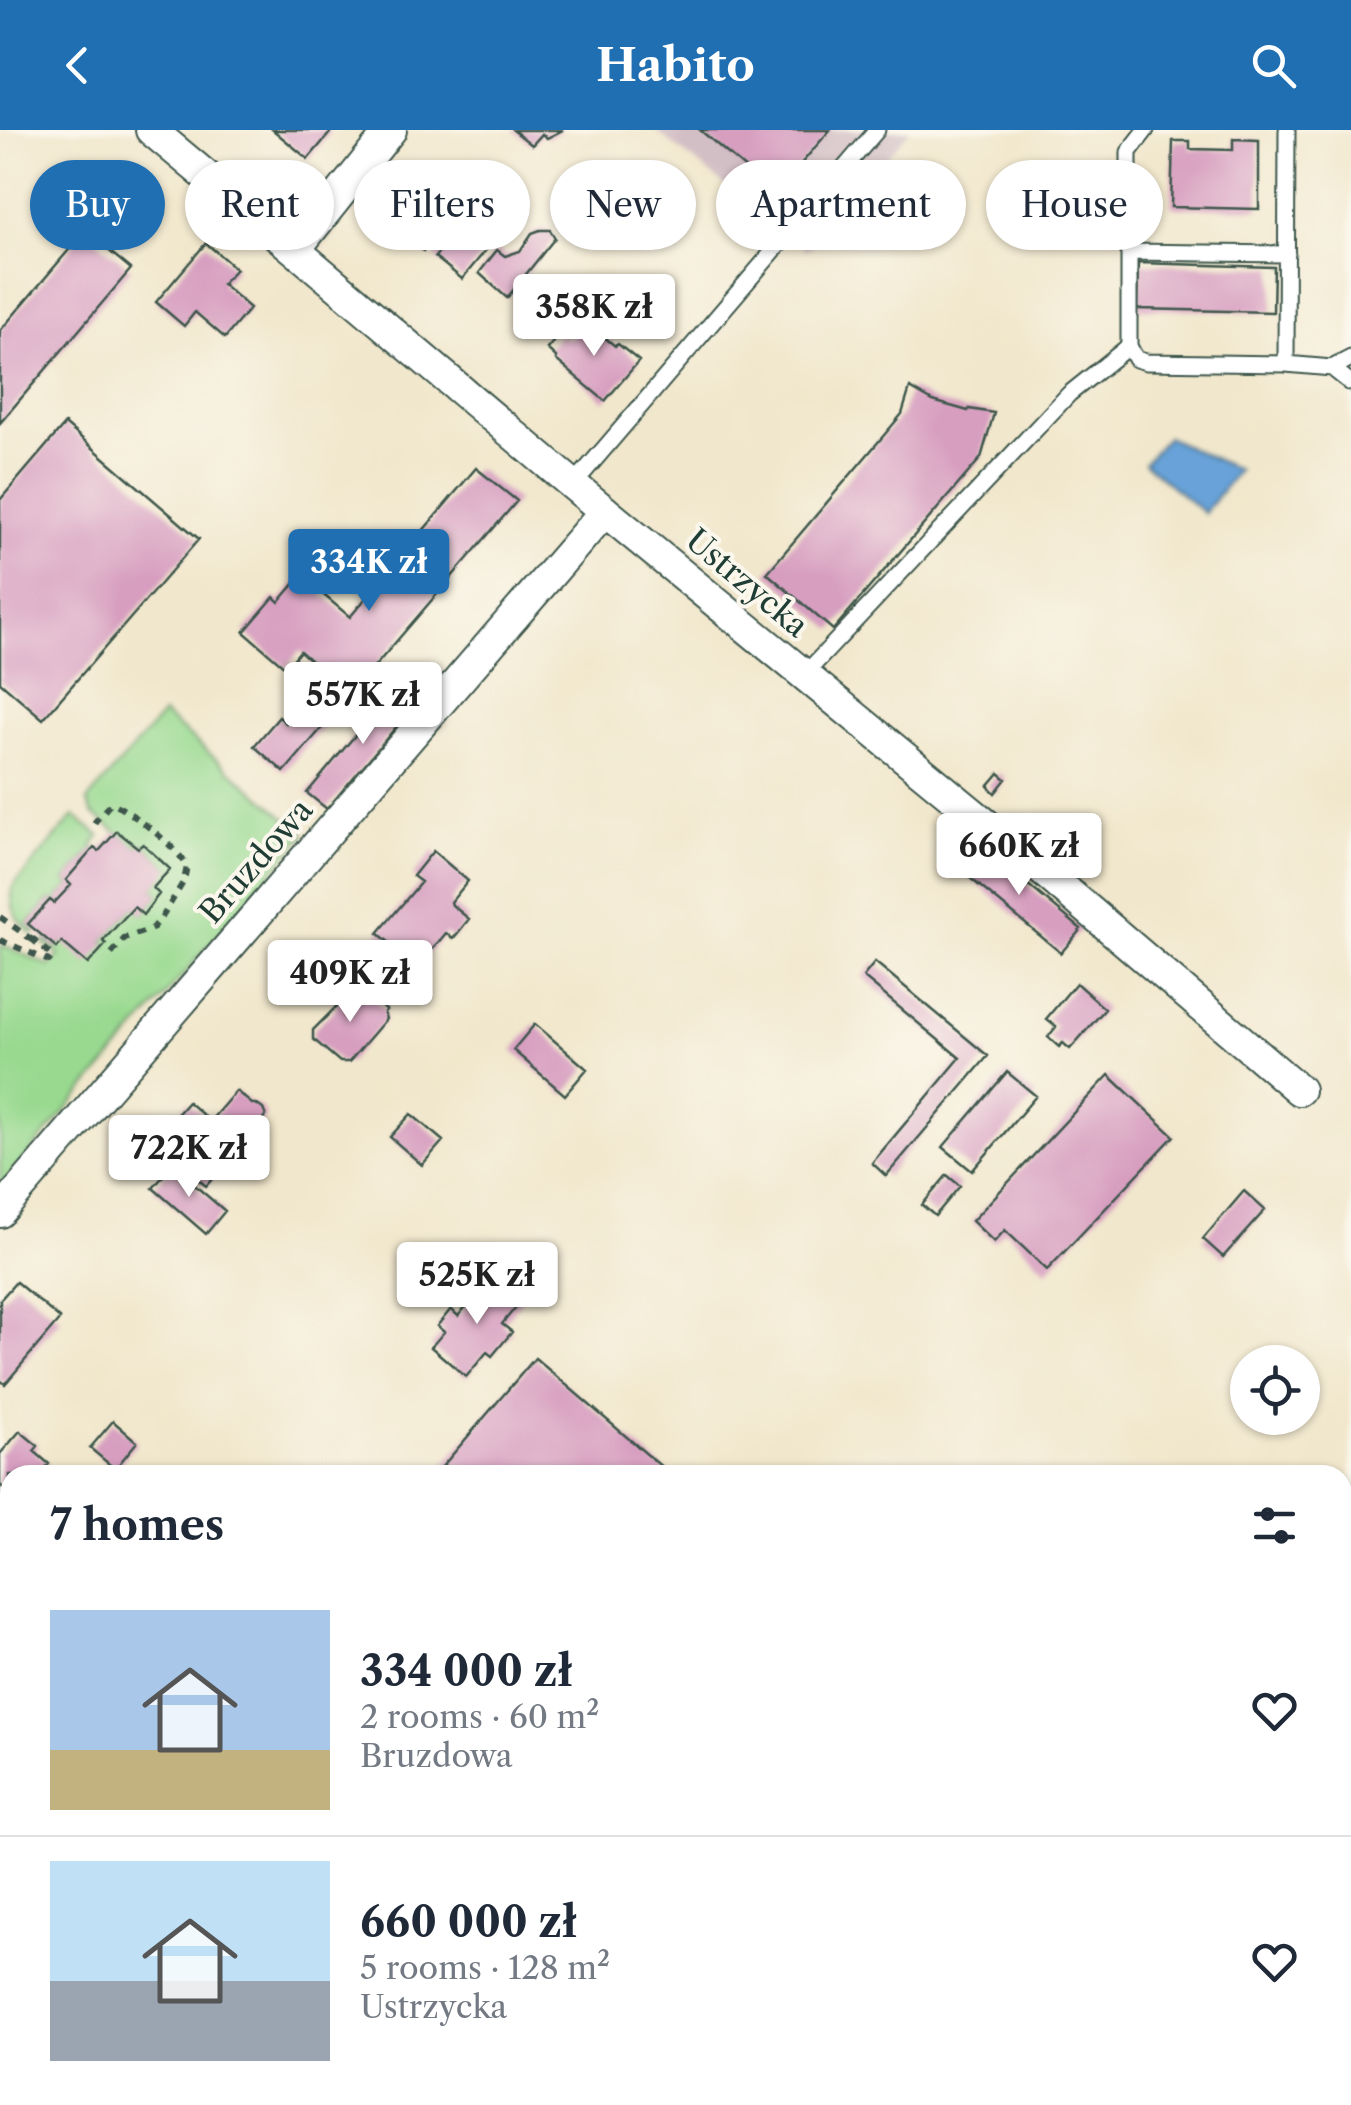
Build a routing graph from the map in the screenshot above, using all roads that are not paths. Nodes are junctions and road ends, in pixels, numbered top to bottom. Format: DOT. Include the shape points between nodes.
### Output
graph roads {
  1 [pos="151,130"];
  2 [pos="391,130"];
  3 [pos="876,130"];
  4 [pos="1146,130"];
  5 [pos="1287,130"];
  6 [pos="187,160"];
  7 [pos="334,202"];
  8 [pos="296,250"];
  9 [pos="1129,252"];
  10 [pos="1287,254"];
  11 [pos="1129,346"];
  12 [pos="1351,358"];
  13 [pos="1286,364"];
  14 [pos="1332,368"];
  15 [pos="1351,383"];
  16 [pos="572,485"];
  17 [pos="605,510"];
  18 [pos="804,675"];
  19 [pos="1299,1090"];
  20 [pos="0,1212"];
  1 -- 6 [label="street, Ustrzycka"];
  2 -- 7 [label="street"];
  3 -- 16 [label="lane"];
  4 -- 9 [label="lane" via="1129,152"];
  5 -- 10 [label="lane"];
  8 -- 16 [label="street, Ustrzycka"];
  9 -- 10 [label="lane"];
  9 -- 11 [label="lane"];
  10 -- 13 [label="lane"];
  11 -- 13 [label="lane" via="1146,362"];
  11 -- 18 [label="lane" via="1069,394"];
  12 -- 14 [label="lane"];
  13 -- 14 [label="lane"];
  14 -- 15 [label="lane"];
  16 -- 17 [label="street, Ustrzycka"];
  17 -- 18 [label="street, Ustrzycka"];
  17 -- 20 [label="street, Bruzdowa"];
  18 -- 19 [label="street, Ustrzycka"];
}
